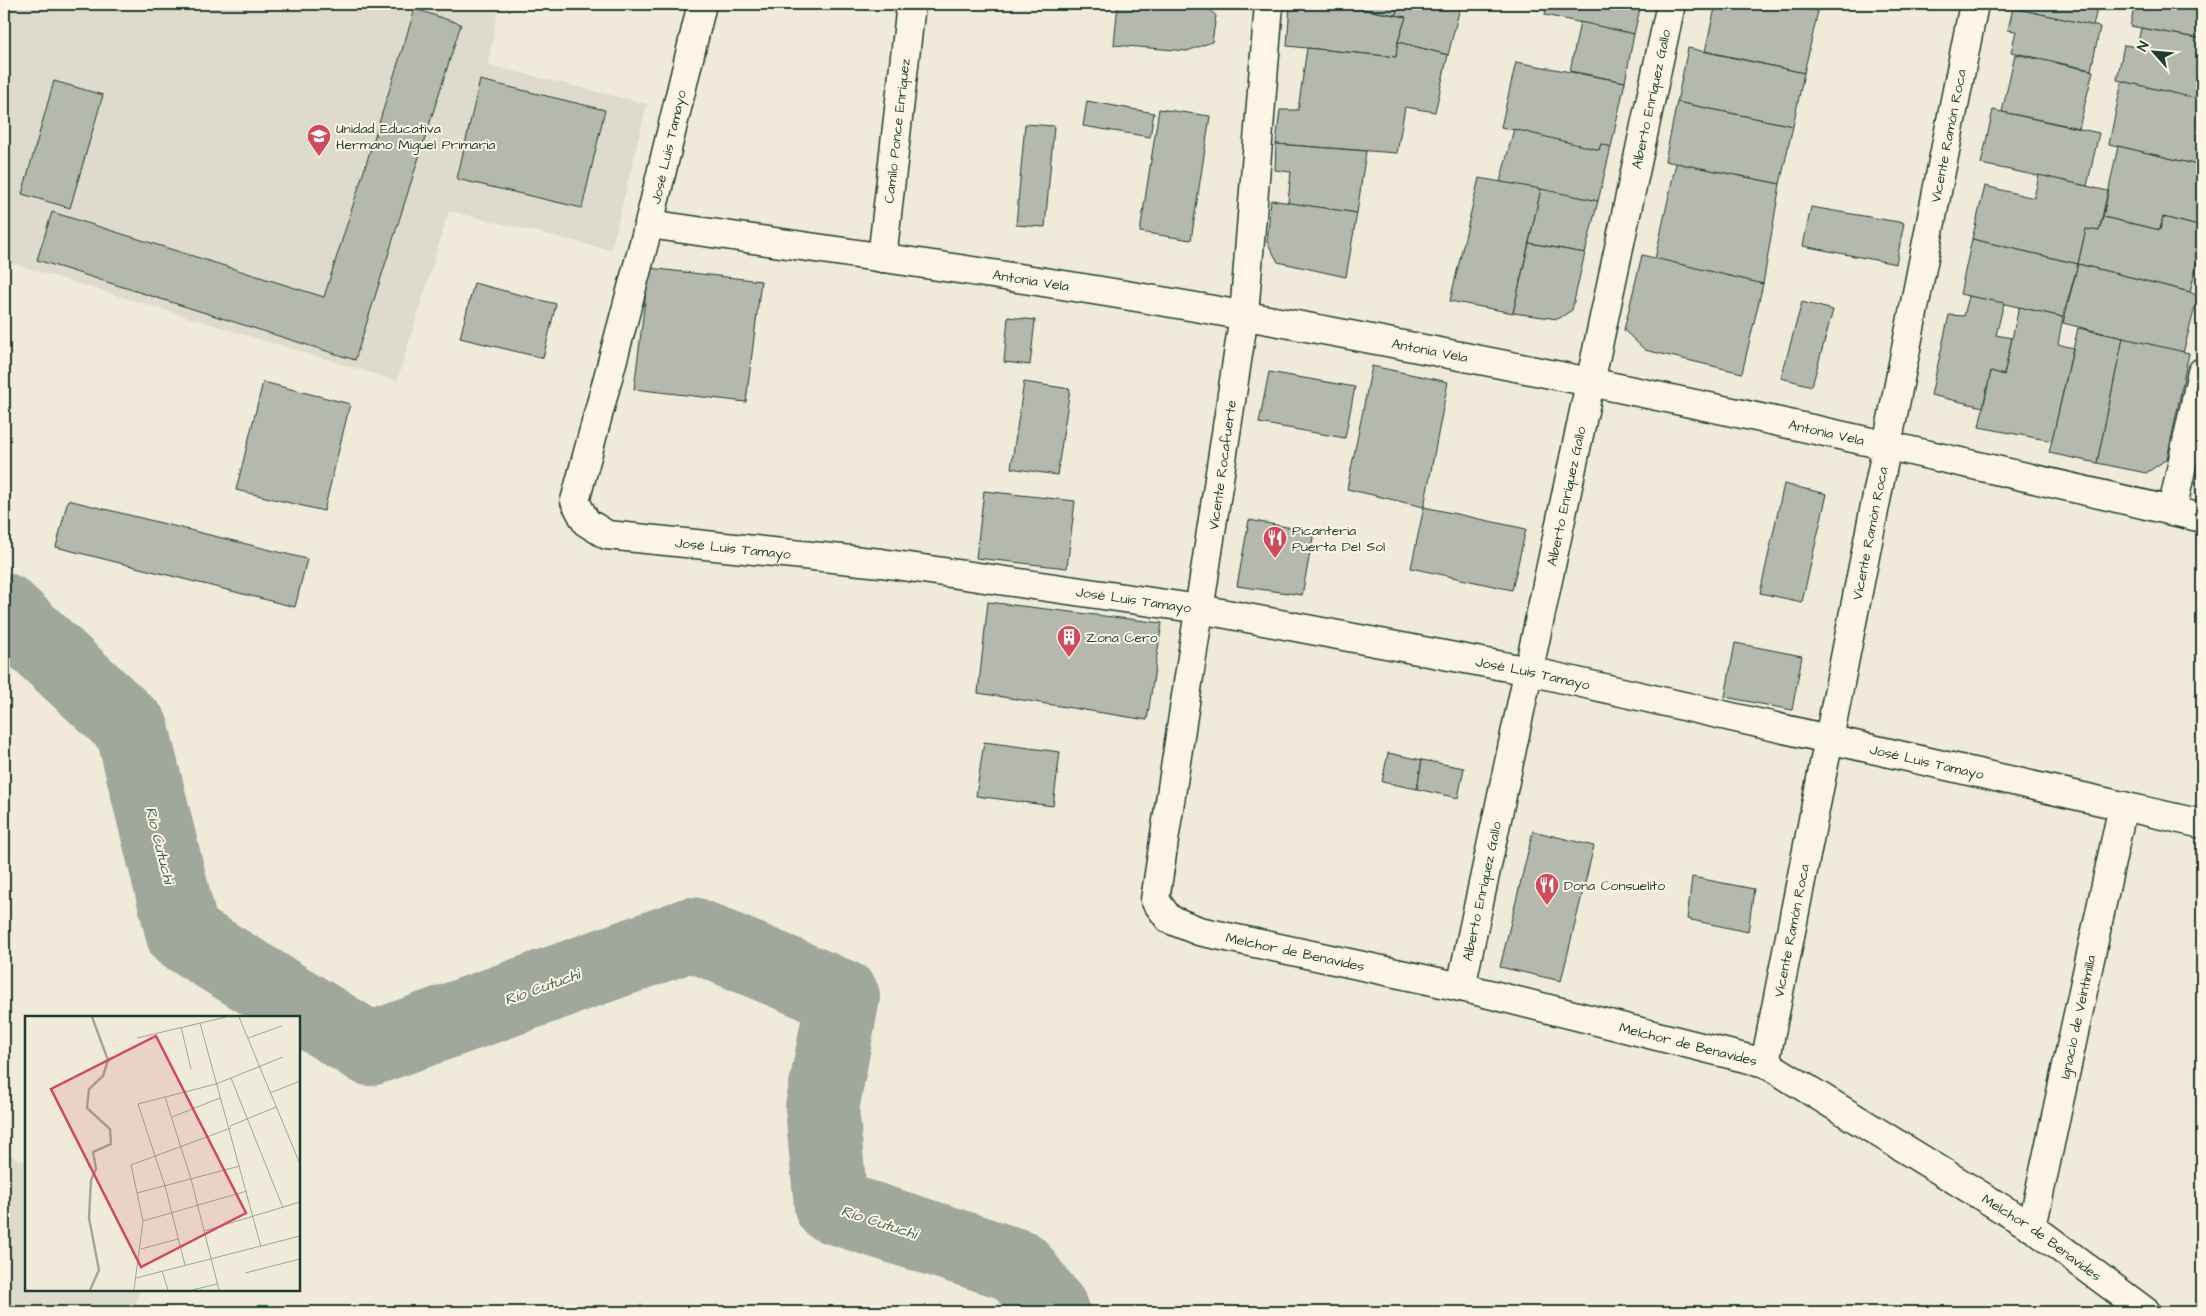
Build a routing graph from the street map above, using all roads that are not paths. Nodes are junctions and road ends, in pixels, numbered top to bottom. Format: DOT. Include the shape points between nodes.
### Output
graph roads {
  1 [pos="702,4"];
  2 [pos="911,4"];
  3 [pos="1269,4"];
  4 [pos="1671,4"];
  5 [pos="1974,4"];
  6 [pos="649,224"];
  7 [pos="882,258"];
  8 [pos="1244,315"];
  9 [pos="2202,372"];
  10 [pos="1591,380"];
  11 [pos="1887,444"];
  12 [pos="2172,510"];
  13 [pos="2202,518"];
  14 [pos="1200,609"];
  15 [pos="1529,671"];
  16 [pos="1829,739"];
  17 [pos="2123,806"];
  18 [pos="2202,824"];
  19 [pos="1169,919"];
  20 [pos="1461,987"];
  21 [pos="1765,1063"];
  22 [pos="2032,1227"];
  23 [pos="2146,1312"];
  1 -- 6 [label="street, José Luis Tamayo"];
  2 -- 7 [label="street, Camilo Ponce Enríquez"];
  3 -- 8 [label="street, Vicente Rocafuerte"];
  4 -- 10 [label="street, Alberto Enríquez Gallo"];
  5 -- 11 [label="street, Vicente Ramón Roca"];
  6 -- 7 [label="street, Antonia Vela"];
  6 -- 14 [label="street, José Luis Tamayo" via="575,501 586,522 608,535 881,563"];
  7 -- 8 [label="street, Antonia Vela"];
  8 -- 10 [label="street, Antonia Vela"];
  8 -- 14 [label="street, Vicente Rocafuerte"];
  9 -- 12 [label="street"];
  10 -- 11 [label="street, Antonia Vela"];
  10 -- 15 [label="street, Alberto Enríquez Gallo"];
  11 -- 12 [label="street, Antonia Vela"];
  11 -- 16 [label="street, Vicente Ramón Roca"];
  12 -- 13 [label="street, Antonia Vela"];
  14 -- 15 [label="street, José Luis Tamayo"];
  14 -- 19 [label="street, Vicente Rocafuerte" via="1155,900"];
  15 -- 16 [label="street, José Luis Tamayo"];
  15 -- 20 [label="street, Alberto Enríquez Gallo"];
  16 -- 17 [label="street, José Luis Tamayo"];
  16 -- 21 [label="street, Vicente Ramón Roca"];
  17 -- 18 [label="street, José Luis Tamayo"];
  17 -- 22 [label="street, Ignacio de Veintimilla"];
  19 -- 20 [label="street, Melchor de Benavides" via="1199,930"];
  20 -- 21 [label="street, Melchor de Benavides"];
  21 -- 22 [label="street, Melchor de Benavides"];
  22 -- 23 [label="street, Melchor de Benavides"];
}
